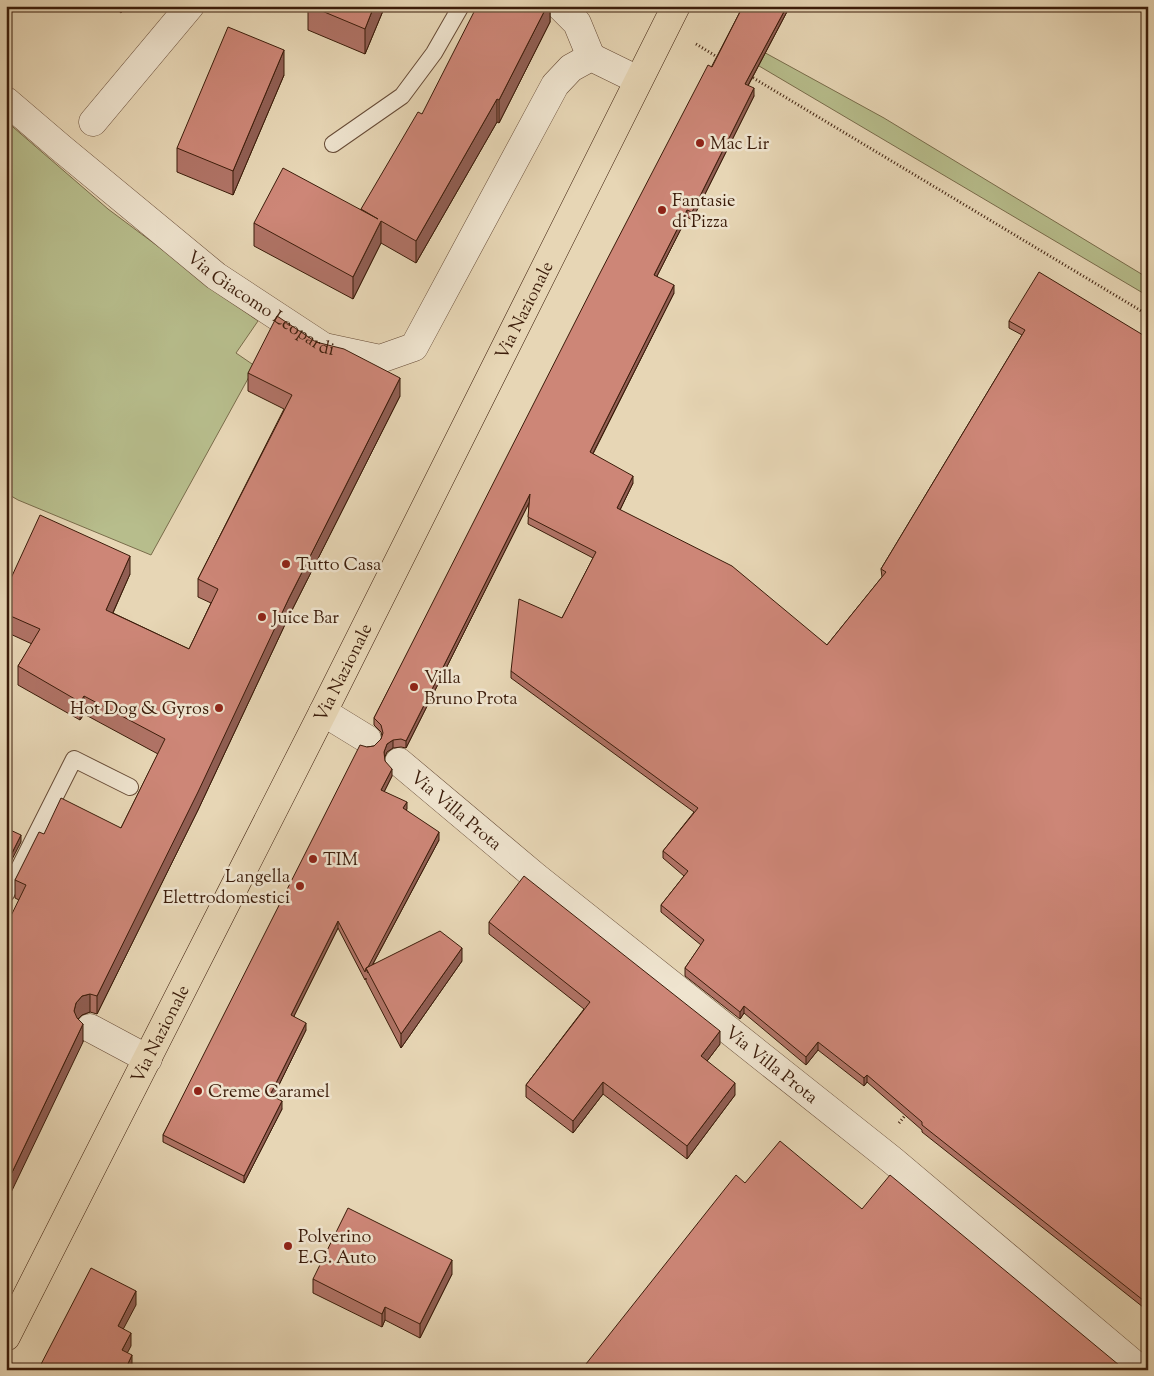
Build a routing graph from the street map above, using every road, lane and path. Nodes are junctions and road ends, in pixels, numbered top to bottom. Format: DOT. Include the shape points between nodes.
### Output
graph roads {
  1 [pos="190,6"];
  2 [pos="461,6"];
  3 [pos="560,6"];
  4 [pos="671,16"];
  5 [pos="591,57"];
  6 [pos="723,60"];
  7 [pos="748,75"];
  8 [pos="638,80"];
  9 [pos="6,101"];
  10 [pos="93,122"];
  11 [pos="333,144"];
  12 [pos="1148,315"];
  13 [pos="323,712"];
  14 [pos="367,739"];
  15 [pos="399,762"];
  16 [pos="130,787"];
  17 [pos="6,894"];
  18 [pos="90,1028"];
  19 [pos="148,1059"];
  20 [pos="910,1110"];
  21 [pos="878,1148"];
  22 [pos="6,1337"];
  23 [pos="1141,1370"];
  1 -- 10 [label="street"];
  2 -- 11 [label="lane" via="434,53 402,96"];
  3 -- 5 [label="street" via="576,23"];
  4 -- 6 [label="path"];
  4 -- 8 [label="main road, Via Nazionale"];
  5 -- 8 [label="street"];
  5 -- 9 [label="street, Via Giacomo Leopardi" via="572,68 555,85 414,347 380,360 324,347 216,276"];
  7 -- 12 [label="path"];
  8 -- 13 [label="main road, Via Nazionale"];
  13 -- 14 [label="street"];
  13 -- 19 [label="main road, Via Nazionale"];
  15 -- 21 [label="street, Via Villa Prota" via="530,872"];
  16 -- 17 [label="lane" via="74,759"];
  18 -- 19 [label="street"];
  19 -- 22 [label="main road, Via Nazionale"];
  20 -- 21 [label="path"];
  21 -- 23 [label="street, Via Villa Prota"];
}
